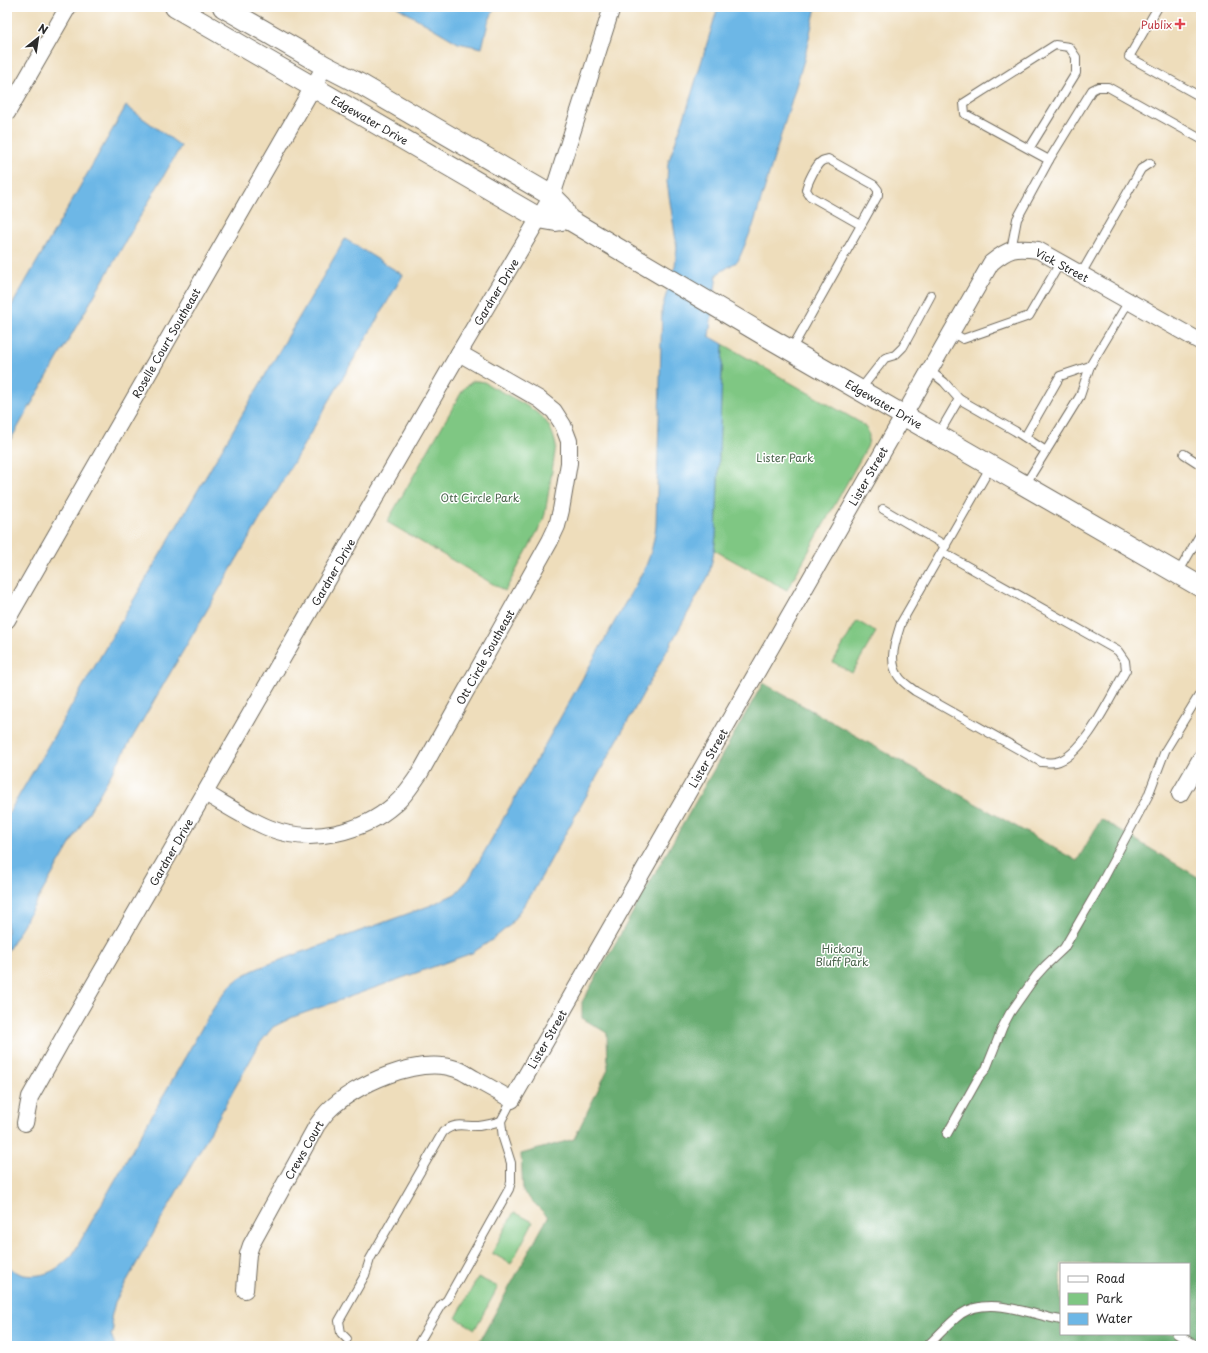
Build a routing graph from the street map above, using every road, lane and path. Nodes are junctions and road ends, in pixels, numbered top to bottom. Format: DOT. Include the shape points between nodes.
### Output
graph roads {
  1 [pos="68,7"];
  2 [pos="175,7"];
  3 [pos="223,7"];
  4 [pos="612,7"];
  5 [pos="1158,7"];
  6 [pos="325,66"];
  7 [pos="312,87"];
  8 [pos="1201,97"];
  9 [pos="7,113"];
  10 [pos="1201,139"];
  11 [pos="1029,149"];
  12 [pos="1049,160"];
  13 [pos="1150,163"];
  14 [pos="552,196"];
  15 [pos="539,218"];
  16 [pos="568,219"];
  17 [pos="861,225"];
  18 [pos="1011,250"];
  19 [pos="1060,263"];
  20 [pos="1081,274"];
  21 [pos="931,295"];
  22 [pos="1129,301"];
  23 [pos="951,332"];
  24 [pos="1201,342"];
  25 [pos="791,350"];
  26 [pos="459,353"];
  27 [pos="1090,366"];
  28 [pos="929,370"];
  29 [pos="860,390"];
  30 [pos="959,399"];
  31 [pos="903,415"];
  32 [pos="938,435"];
  33 [pos="1025,437"];
  34 [pos="1046,451"];
  35 [pos="1184,454"];
  36 [pos="1201,464"];
  37 [pos="991,466"];
  38 [pos="1025,485"];
  39 [pos="883,509"];
  40 [pos="1201,532"];
  41 [pos="944,549"];
  42 [pos="1178,573"];
  43 [pos="1201,586"];
  44 [pos="7,620"];
  45 [pos="1201,692"];
  46 [pos="1201,758"];
  47 [pos="205,793"];
  48 [pos="1180,794"];
  49 [pos="512,1100"];
  50 [pos="501,1121"];
  51 [pos="25,1123"];
  52 [pos="947,1134"];
  53 [pos="245,1290"];
  54 [pos="1060,1320"];
  55 [pos="1179,1335"];
  56 [pos="347,1339"];
  57 [pos="417,1346"];
  58 [pos="927,1346"];
  59 [pos="1198,1346"];
  1 -- 9 [label="street"];
  2 -- 7 [label="street, Edgewater Drive"];
  3 -- 6 [label="street, Edgewater Drive"];
  4 -- 14 [label="street, Gardner Drive"];
  5 -- 8 [label="lane" via="1129,57"];
  6 -- 7 [label="street, Roselle Court Southeast"];
  6 -- 14 [label="street, Edgewater Drive"];
  7 -- 15 [label="street, Edgewater Drive"];
  7 -- 44 [label="street, Roselle Court Southeast"];
  10 -- 12 [label="lane" via="1108,87 1098,87 1092,90"];
  11 -- 11 [label="lane" via="965,114 964,103 1055,45 1069,47 1076,57 1076,73"];
  11 -- 12 [label="lane"];
  12 -- 18 [label="lane" via="1017,219"];
  13 -- 20 [label="lane" via="1141,169"];
  14 -- 15 [label="street, Gardner Drive"];
  14 -- 16 [label="street, Edgewater Drive" via="562,206"];
  15 -- 16 [label="street, Edgewater Drive" via="556,222"];
  15 -- 26 [label="street, Gardner Drive"];
  16 -- 25 [label="street, Edgewater Drive"];
  17 -- 17 [label="lane" via="878,195 878,190 874,185 828,159 822,160 806,190 810,196"];
  17 -- 25 [label="lane"];
  18 -- 19 [label="street, Vick Street" via="1021,247 1038,250"];
  18 -- 23 [label="street, Vick Street" via="1004,252 991,263"];
  19 -- 20 [label="street, Vick Street"];
  19 -- 23 [label="lane" via="1030,316 963,339"];
  20 -- 22 [label="street, Vick Street"];
  21 -- 29 [label="lane" via="903,348 895,355 885,358"];
  22 -- 24 [label="street, Vick Street"];
  22 -- 27 [label="lane"];
  23 -- 28 [label="street, Vick Street"];
  25 -- 29 [label="street, Edgewater Drive"];
  26 -- 47 [label="street, Gardner Drive"];
  26 -- 47 [label="street, Ott Circle Southeast" via="539,399 554,411 569,441 569,463 561,510 550,541 420,773 396,804 381,815 364,825 327,835 289,834 270,828"];
  27 -- 33 [label="lane" via="1060,376"];
  27 -- 34 [label="lane" via="1080,396"];
  28 -- 30 [label="lane"];
  28 -- 31 [label="street, Vick Street"];
  29 -- 31 [label="street, Edgewater Drive"];
  30 -- 32 [label="lane"];
  30 -- 33 [label="lane"];
  31 -- 32 [label="street, Edgewater Drive"];
  31 -- 49 [label="street, Lister Street"];
  32 -- 37 [label="street, Edgewater Drive"];
  33 -- 34 [label="lane"];
  34 -- 38 [label="lane"];
  35 -- 36 [label="lane"];
  37 -- 38 [label="street, Edgewater Drive"];
  37 -- 41 [label="lane"];
  38 -- 42 [label="street, Edgewater Drive"];
  39 -- 41 [label="lane"];
  40 -- 42 [label="lane"];
  41 -- 41 [label="lane" via="901,623 895,643 893,666 899,678 915,691 1041,762 1057,762 1073,753 1087,738 1126,670 1126,661 1118,651"];
  42 -- 43 [label="street, Edgewater Drive"];
  45 -- 52 [label="lane" via="1165,751 1148,796 1096,893 1064,948 1036,976 1010,1012 986,1069"];
  46 -- 48 [label="street"];
  47 -- 51 [label="street, Gardner Drive" via="30,1097"];
  49 -- 50 [label="lane"];
  49 -- 53 [label="street, Crews Court" via="458,1069 442,1065 412,1068 389,1075 341,1100 327,1111 317,1125 251,1245"];
  50 -- 56 [label="lane" via="479,1126 459,1124 443,1132 370,1259 365,1275 339,1321 341,1333"];
  50 -- 57 [label="lane" via="511,1163 509,1189 447,1300 441,1305"];
  54 -- 58 [label="lane" via="1009,1308 983,1306 960,1315"];
  55 -- 59 [label="lane"];
}
